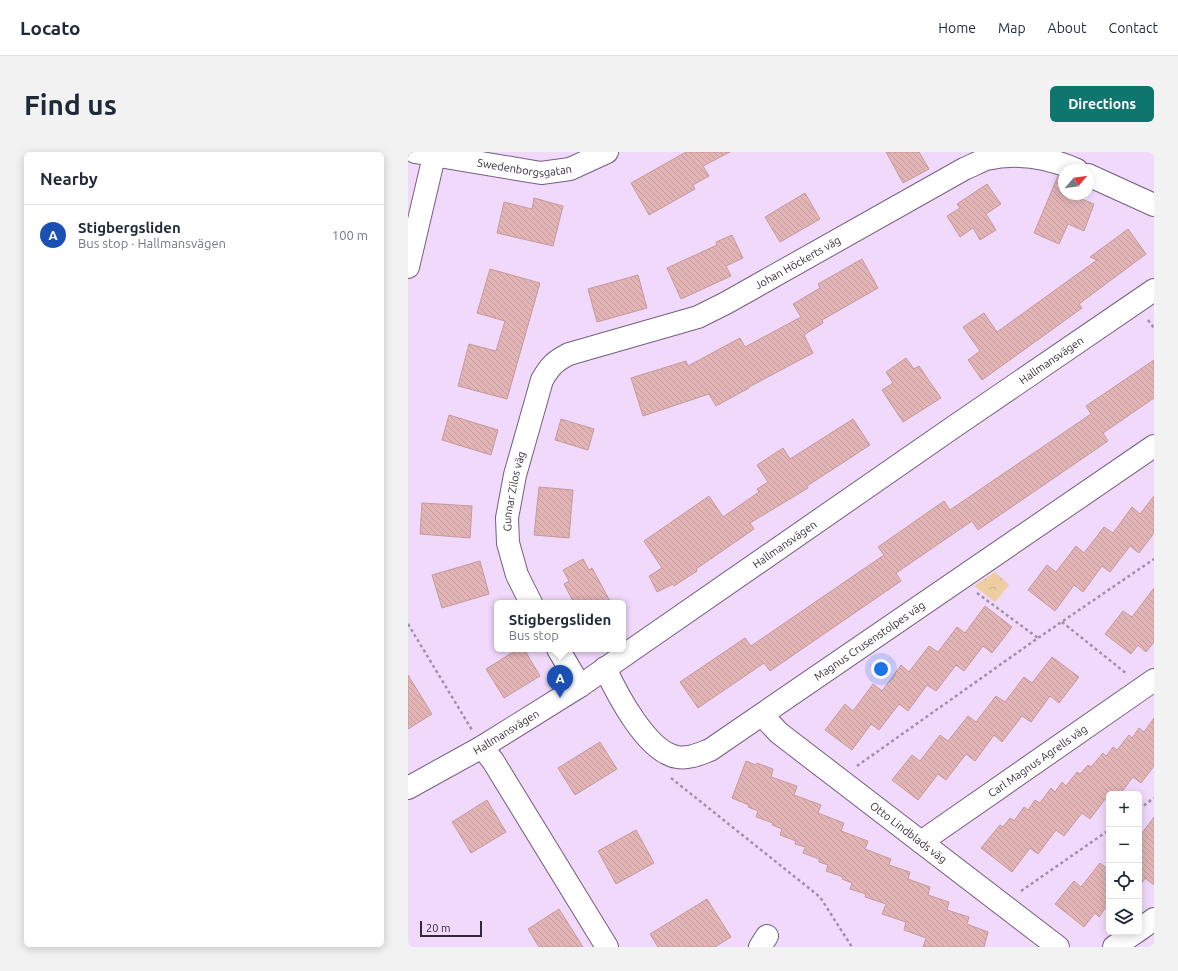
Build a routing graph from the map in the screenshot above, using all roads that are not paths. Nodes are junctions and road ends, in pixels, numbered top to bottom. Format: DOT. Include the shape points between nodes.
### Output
graph roads {
  1 [pos="607,152"];
  2 [pos="428,153"];
  3 [pos="1061,164"];
  4 [pos="1094,178"];
  5 [pos="1154,205"];
  6 [pos="408,267"];
  7 [pos="1154,290"];
  8 [pos="536,402"];
  9 [pos="1154,446"];
  10 [pos="530,600"];
  11 [pos="560,652"];
  12 [pos="605,668"];
  13 [pos="1149,684"];
  14 [pos="580,686"];
  15 [pos="762,715"];
  16 [pos="482,747"];
  17 [pos="408,788"];
  18 [pos="921,842"];
  19 [pos="1154,919"];
  20 [pos="1142,928"];
  21 [pos="1132,935"];
  22 [pos="607,947"];
  23 [pos="1058,947"];
  24 [pos="1114,947"];
  1 -- 2 [label="street, Swedenborgsgatan" via="570,169 541,173"];
  2 -- 6 [label="street"];
  3 -- 8 [label="street, Johan Höckerts väg" via="1040,156 1011,154 987,159 964,169 698,317 559,359 549,368"];
  4 -- 5 [label="street"];
  7 -- 12 [label="street, Hallmansvägen"];
  8 -- 10 [label="street, Gunnar Zilos väg" via="515,476 507,518 508,543 517,575"];
  9 -- 15 [label="street, Magnus Crusenstolpes väg"];
  11 -- 14 [label="street"];
  12 -- 14 [label="street, Hallmansvägen"];
  12 -- 15 [label="street, Magnus Crusenstolpes väg" via="614,687 649,740 663,752 678,757 694,757 710,750"];
  13 -- 18 [label="street, Carl Magnus Agrells väg"];
  14 -- 16 [label="street, Hallmansvägen"];
  15 -- 18 [label="street, Otto Lindblads väg" via="779,733"];
  16 -- 17 [label="street, Hallmansvägen"];
  16 -- 22 [label="street" via="493,760"];
  18 -- 23 [label="street, Otto Lindblads väg"];
  19 -- 20 [label="street"];
  21 -- 24 [label="street"];
}
